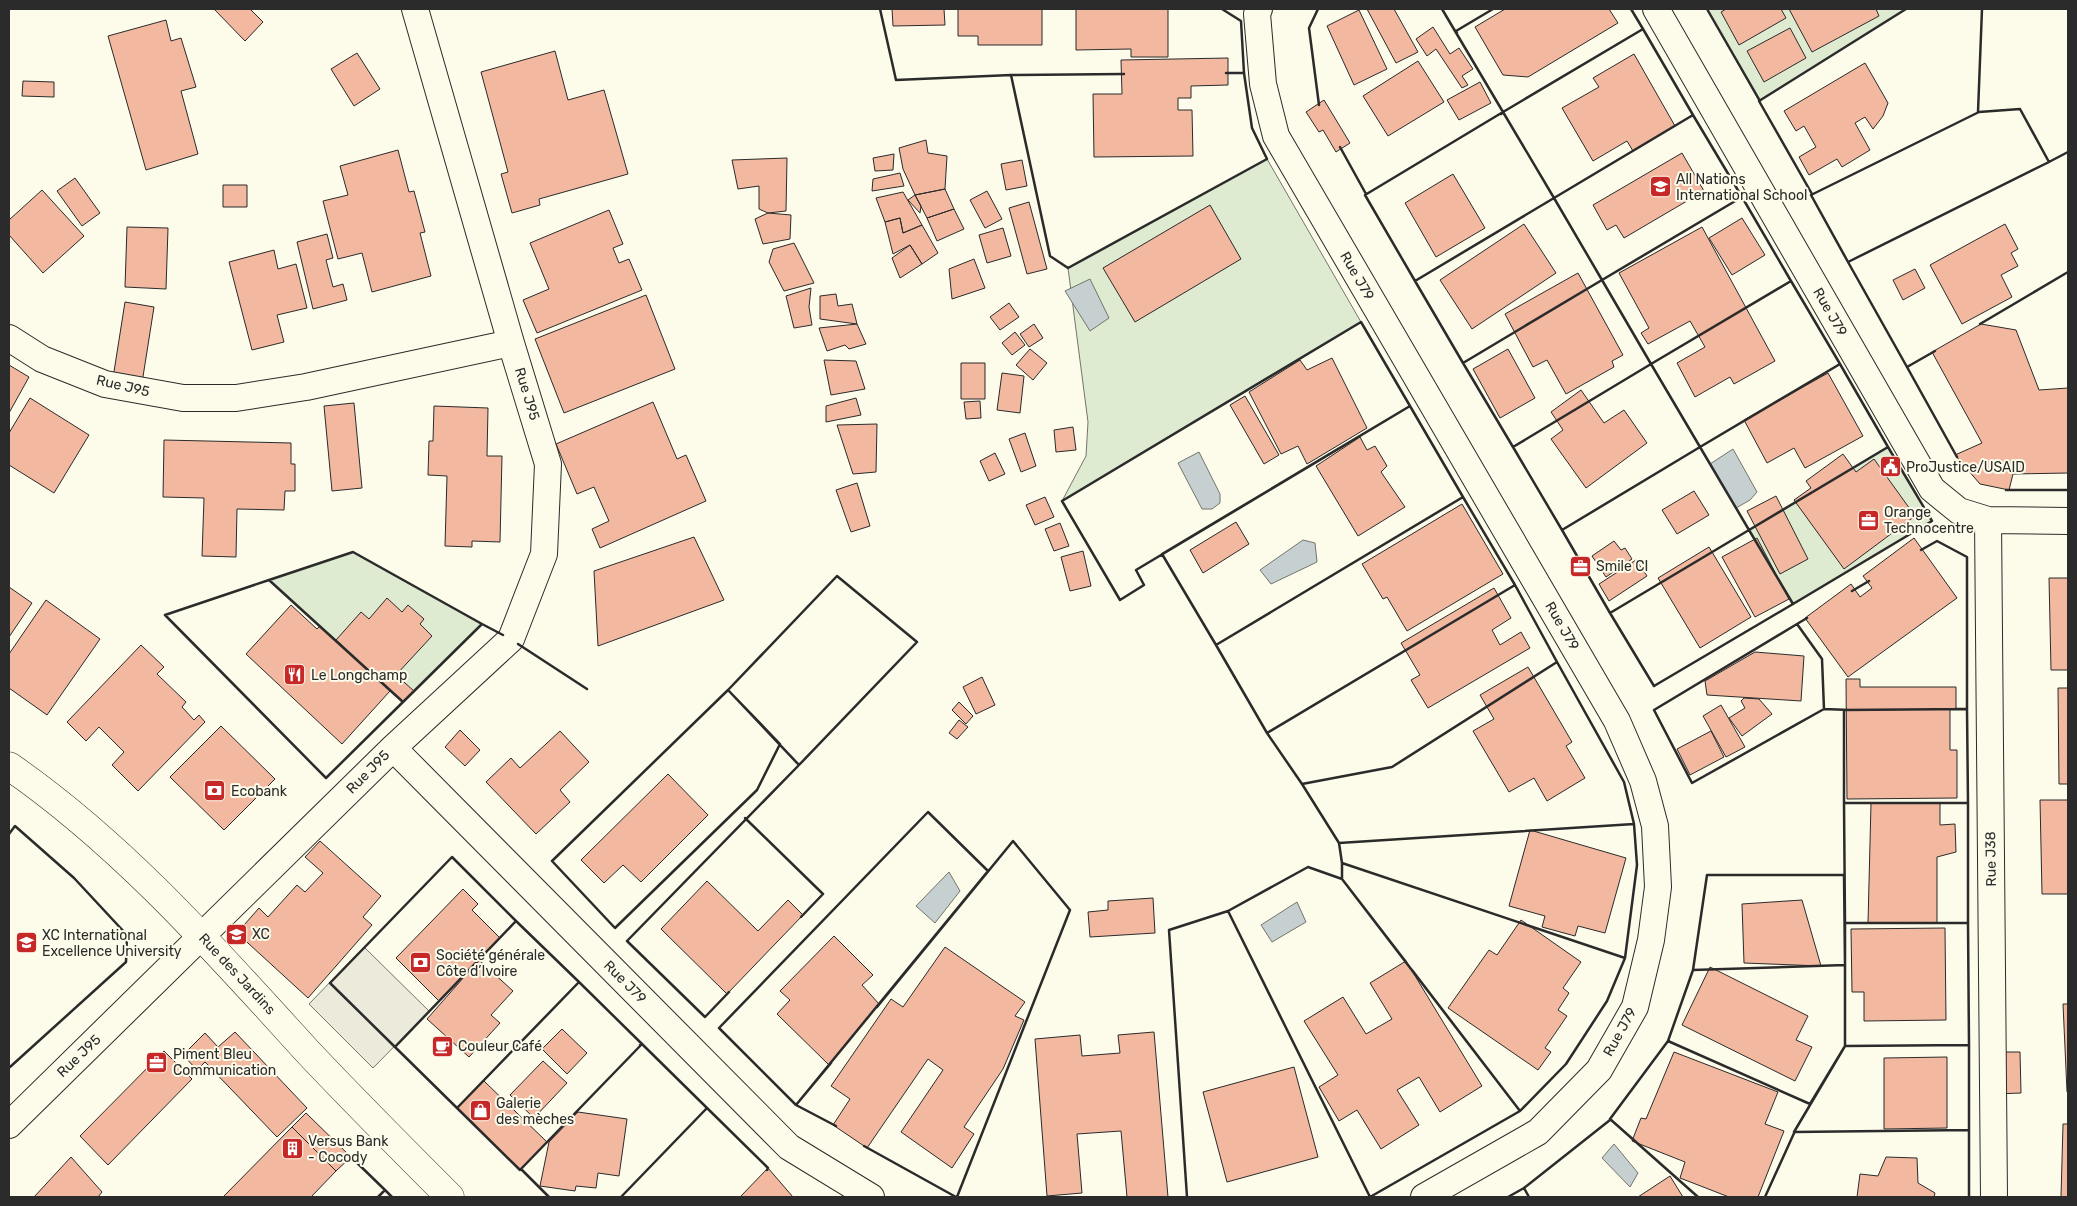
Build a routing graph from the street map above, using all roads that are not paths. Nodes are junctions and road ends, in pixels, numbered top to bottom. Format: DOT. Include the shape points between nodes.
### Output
graph roads {
  1 [pos="415,9"];
  2 [pos="1259,9"];
  3 [pos="1656,9"];
  4 [pos="9,338"];
  5 [pos="511,343"];
  6 [pos="1988,520"];
  7 [pos="2068,521"];
  8 [pos="393,748"];
  9 [pos="9,766"];
  10 [pos="202,936"];
  11 [pos="9,1125"];
  12 [pos="450,1197"];
  13 [pos="871,1197"];
  14 [pos="1424,1197"];
  15 [pos="1994,1197"];
  1 -- 5 [label="street, Rue J95"];
  2 -- 14 [label="street, Rue J79" via="1263,84 1276,136 1617,721 1643,781 1655,826 1658,887 1651,940 1635,1007 1599,1070 1538,1132"];
  3 -- 6 [label="street, Rue J79" via="1932,489 1958,510"];
  4 -- 5 [label="street, Rue J95" via="42,358 105,384 183,398 236,398 306,387"];
  5 -- 8 [label="street, Rue J95" via="548,464 544,554 511,640"];
  6 -- 7 [label="street, Rue J79"];
  6 -- 15 [label="street, Rue J38"];
  8 -- 10 [label="street, Rue J95"];
  8 -- 13 [label="street, Rue J79" via="788,1147"];
  9 -- 10 [label="main road, Rue des Jardins" via="112,849"];
  10 -- 11 [label="street, Rue J95"];
  10 -- 12 [label="main road, Rue des Jardins"];
}
